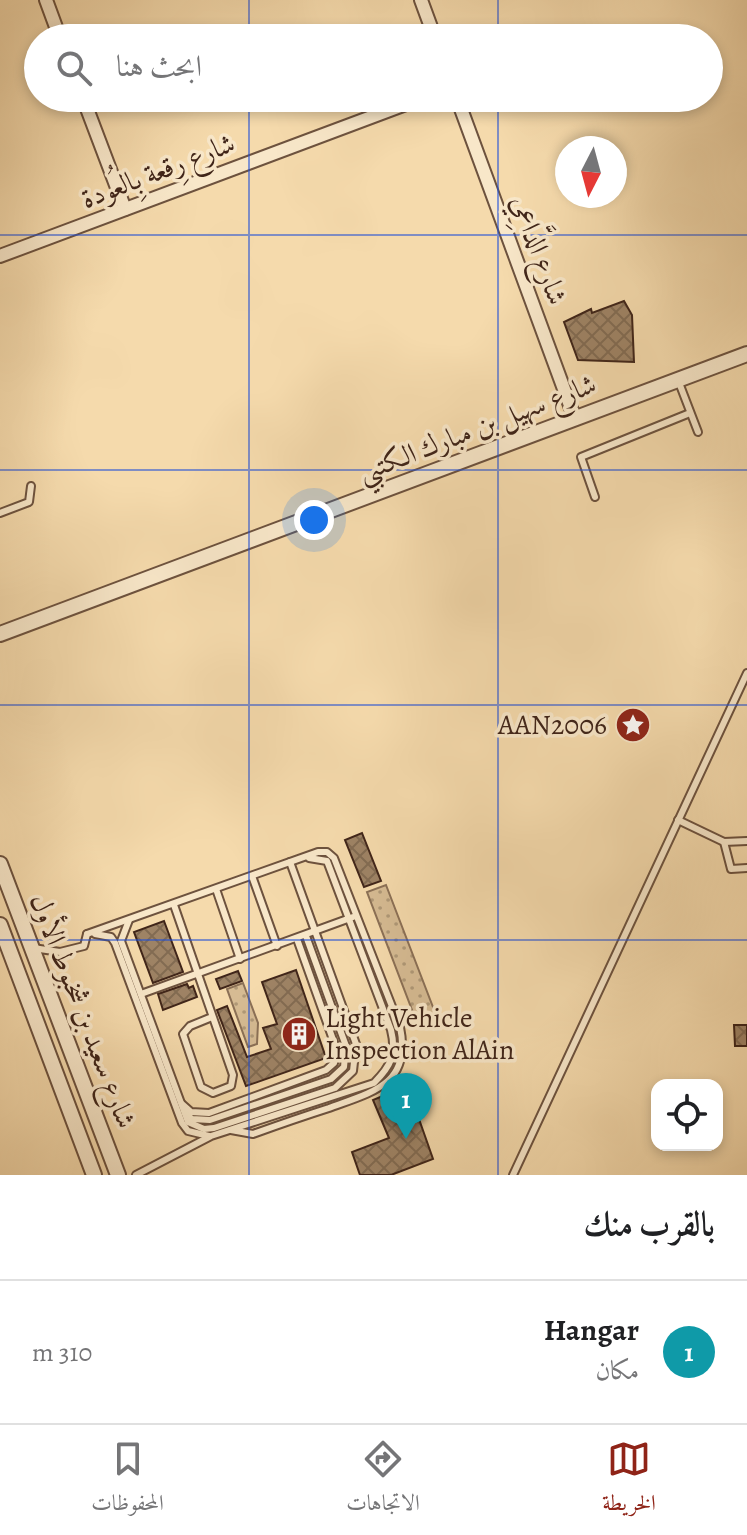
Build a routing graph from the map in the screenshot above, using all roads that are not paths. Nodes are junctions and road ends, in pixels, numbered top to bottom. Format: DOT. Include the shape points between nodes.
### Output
graph roads {
  1 [pos="46,0"];
  2 [pos="421,0"];
  3 [pos="55,24"];
  4 [pos="430,24"];
  5 [pos="88,112"];
  6 [pos="385,112"];
  7 [pos="462,112"];
  8 [pos="125,209"];
  9 [pos="0,256"];
  10 [pos="747,354"];
  11 [pos="678,380"];
  12 [pos="690,413"];
  13 [pos="575,419"];
  14 [pos="698,432"];
  15 [pos="31,486"];
  16 [pos="595,497"];
  17 [pos="0,513"];
  18 [pos="0,634"];
  19 [pos="747,673"];
  20 [pos="678,820"];
  21 [pos="747,841"];
  22 [pos="724,842"];
  23 [pos="290,862"];
  24 [pos="0,864"];
  25 [pos="747,868"];
  26 [pos="252,876"];
  27 [pos="216,889"];
  28 [pos="174,905"];
  29 [pos="352,917"];
  30 [pos="129,920"];
  31 [pos="0,925"];
  32 [pos="315,932"];
  33 [pos="87,934"];
  34 [pos="306,936"];
  35 [pos="297,939"];
  36 [pos="277,946"];
  37 [pos="31,948"];
  38 [pos="240,959"];
  39 [pos="197,973"];
  40 [pos="141,994"];
  41 [pos="212,1017"];
  42 [pos="393,1077"];
  43 [pos="379,1090"];
  44 [pos="390,1091"];
  45 [pos="182,1104"];
  46 [pos="185,1113"];
  47 [pos="404,1122"];
  48 [pos="231,1130"];
  49 [pos="211,1136"];
  50 [pos="94,1175"];
  51 [pos="118,1175"];
  52 [pos="136,1175"];
  53 [pos="513,1175"];
  1 -- 3 [label="street"];
  2 -- 4 [label="street"];
  5 -- 8 [label="street"];
  6 -- 8 [label="street, شارع رِقعة بِالعُودة"];
  7 -- 13 [label="street, شارع الدَّاعِي"];
  8 -- 9 [label="street, شارع رِقعة بِالعُودة"];
  10 -- 11 [label="street, شارع سهيل بن مبارك الكتبي"];
  11 -- 12 [label="lane"];
  11 -- 13 [label="street, شارع سهيل بن مبارك الكتبي"];
  12 -- 14 [label="lane"];
  12 -- 16 [label="lane" via="581,457"];
  13 -- 18 [label="street, شارع سهيل بن مبارك الكتبي"];
  15 -- 17 [label="lane" via="29,502"];
  19 -- 20 [label="lane"];
  20 -- 22 [label="lane"];
  20 -- 53 [label="lane"];
  21 -- 22 [label="lane"];
  22 -- 25 [label="lane" via="731,869"];
  23 -- 26 [label="lane"];
  23 -- 29 [label="lane" via="316,857 327,861"];
  23 -- 32 [label="lane"];
  24 -- 37 [label="street, شارع سعيد بن شخبوط الأول"];
  26 -- 27 [label="lane"];
  26 -- 36 [label="lane"];
  27 -- 28 [label="lane"];
  27 -- 38 [label="lane"];
  28 -- 30 [label="lane"];
  28 -- 39 [label="lane"];
  29 -- 32 [label="lane"];
  29 -- 42 [label="lane" via="400,1027 402,1056"];
  29 -- 48 [label="lane" via="395,1045 391,1064 374,1083"];
  30 -- 33 [label="lane"];
  30 -- 40 [label="lane" via="121,941"];
  31 -- 50 [label="street, شارع سعيد بن شخبوط الأول"];
  32 -- 34 [label="lane"];
  32 -- 46 [label="lane" via="356,1044 353,1071 346,1081 214,1128 195,1127"];
  33 -- 37 [label="lane" via="84,946 67,951"];
  33 -- 49 [label="lane" via="111,937 182,1123 188,1131"];
  34 -- 35 [label="lane"];
  34 -- 46 [label="lane" via="346,1046 344,1067 331,1079 210,1120"];
  35 -- 36 [label="lane"];
  35 -- 45 [label="lane" via="336,1048 334,1063 209,1113 191,1112"];
  36 -- 38 [label="lane"];
  37 -- 51 [label="street, شارع سعيد بن شخبوط الأول"];
  38 -- 39 [label="lane"];
  39 -- 40 [label="lane"];
  39 -- 41 [label="lane"];
  40 -- 45 [label="lane"];
  41 -- 41 [label="lane" via="183,1034 201,1087 213,1093 233,1081"];
  42 -- 43 [label="lane"];
  42 -- 44 [label="lane"];
  43 -- 44 [label="lane"];
  43 -- 48 [label="lane" via="253,1134"];
  44 -- 47 [label="lane"];
  45 -- 46 [label="lane"];
  48 -- 49 [label="lane"];
  49 -- 52 [label="lane"];
}
